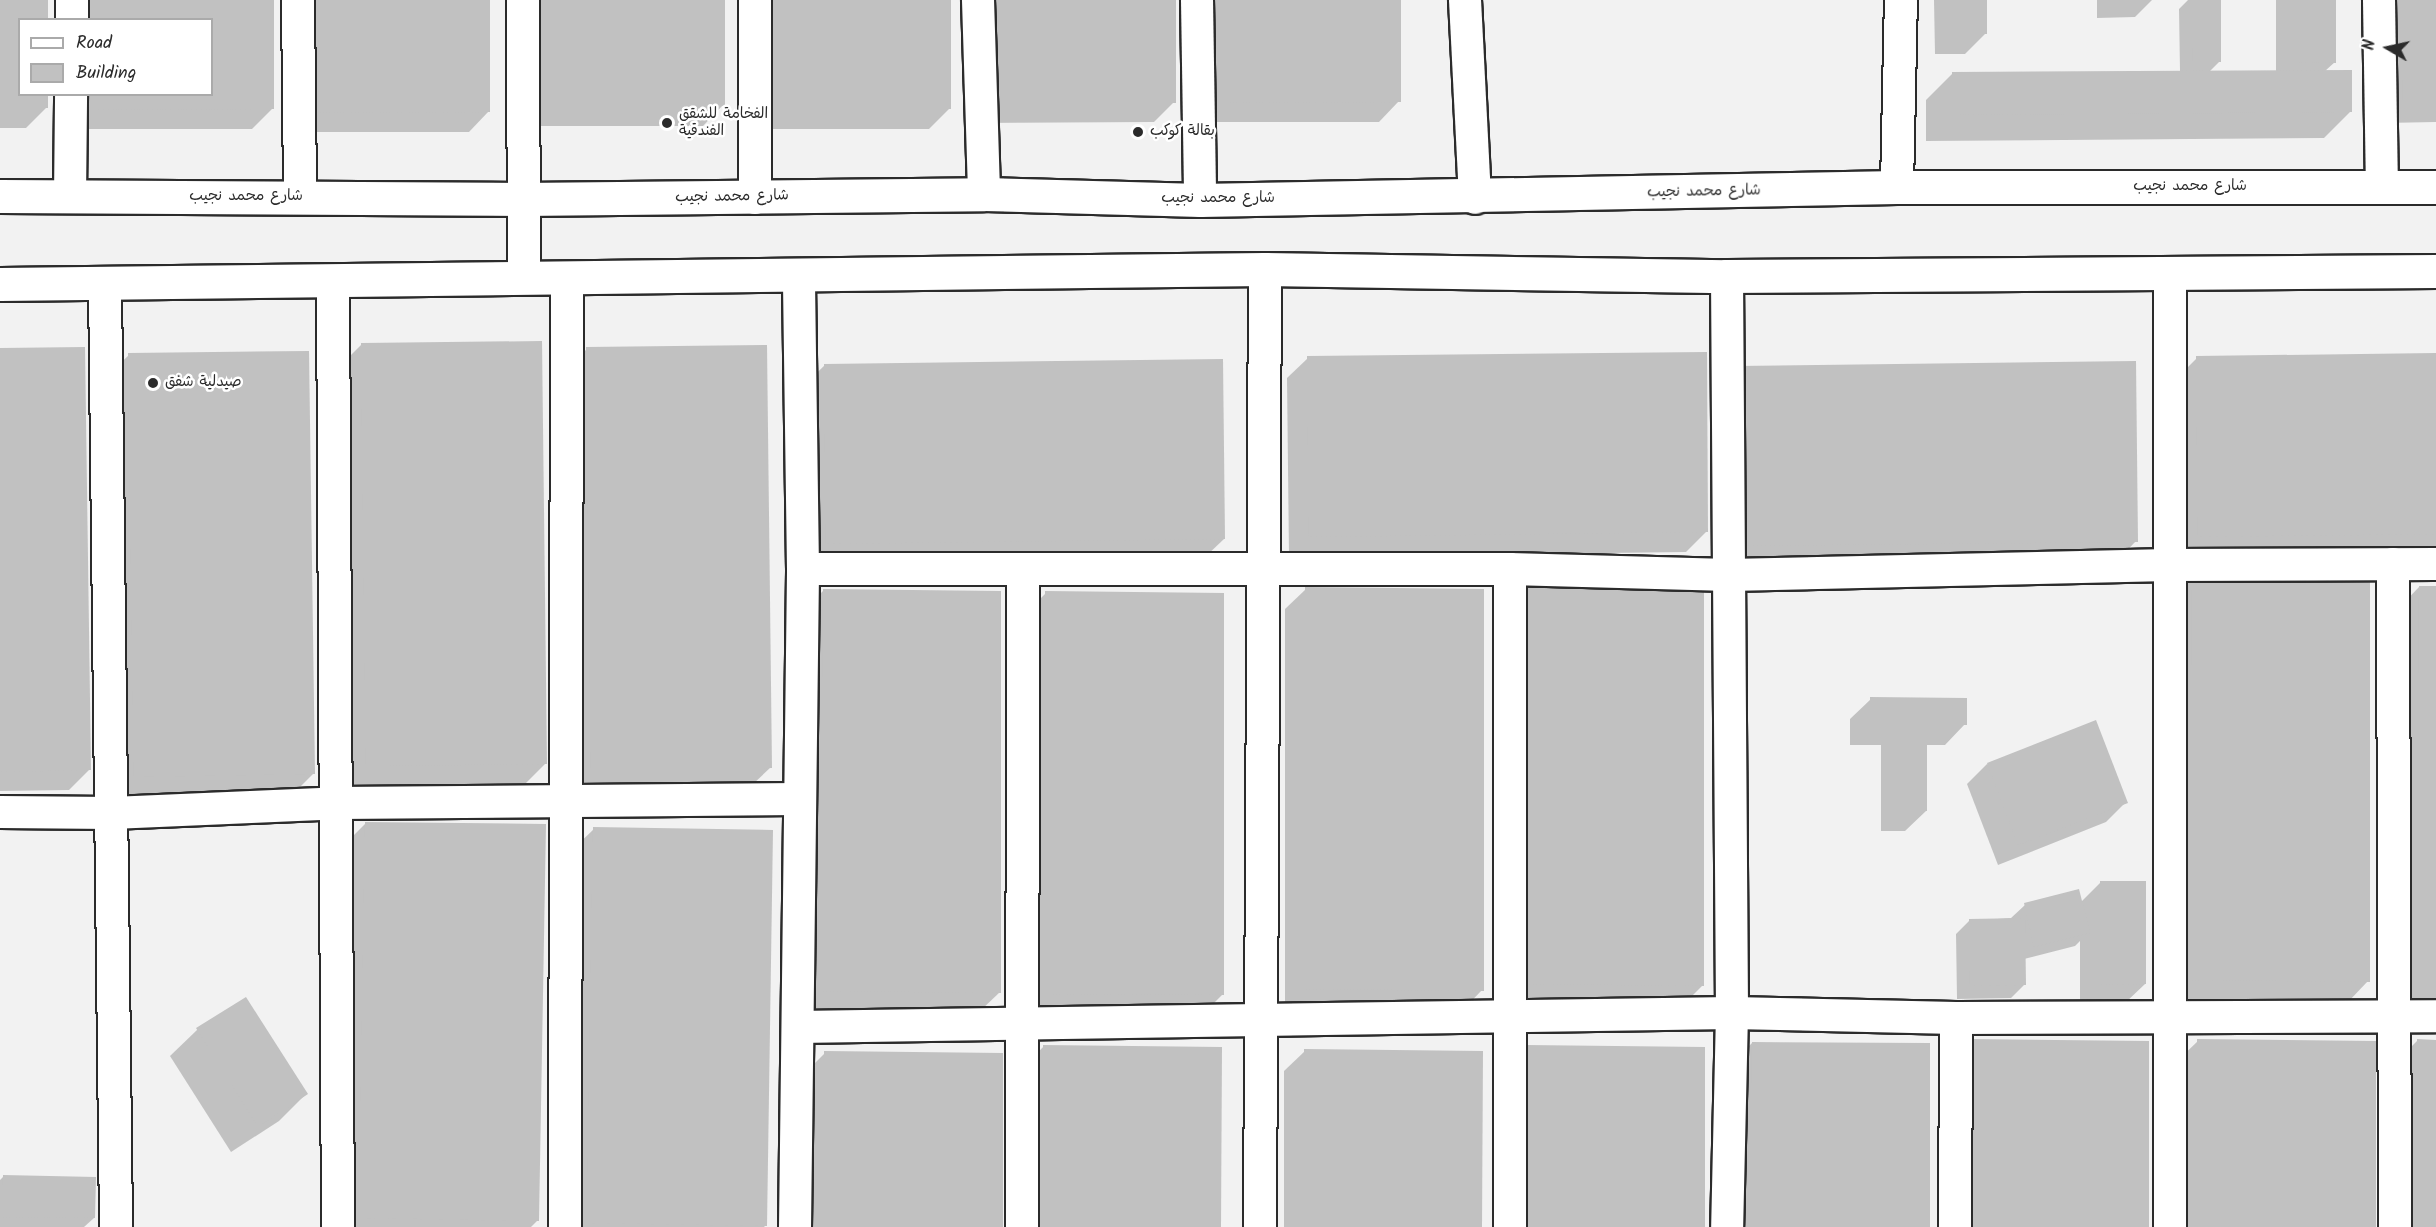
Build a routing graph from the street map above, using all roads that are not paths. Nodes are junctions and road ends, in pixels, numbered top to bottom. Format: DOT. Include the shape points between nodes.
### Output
graph roads {
  1 [pos="72,0"];
  2 [pos="298,0"];
  3 [pos="523,0"];
  4 [pos="756,0"];
  5 [pos="978,0"];
  6 [pos="1197,0"];
  7 [pos="1465,0"];
  8 [pos="1901,0"];
  9 [pos="2379,0"];
  10 [pos="72,18"];
  11 [pos="71,96"];
  12 [pos="1897,187"];
  13 [pos="2382,187"];
  14 [pos="2436,187"];
  15 [pos="984,194"];
  16 [pos="0,196"];
  17 [pos="70,196"];
  18 [pos="300,197"];
  19 [pos="755,198"];
  20 [pos="1475,198"];
  21 [pos="522,199"];
  22 [pos="1200,200"];
  23 [pos="1265,269"];
  24 [pos="2436,271"];
  25 [pos="799,275"];
  26 [pos="2170,275"];
  27 [pos="1727,276"];
  28 [pos="524,278"];
  29 [pos="567,278"];
  30 [pos="333,281"];
  31 [pos="0,284"];
  32 [pos="105,284"];
  33 [pos="2393,564"];
  34 [pos="2436,564"];
  35 [pos="2169,565"];
  36 [pos="1263,568"];
  37 [pos="803,569"];
  38 [pos="1510,569"];
  39 [pos="1023,570"];
  40 [pos="1729,575"];
  41 [pos="798,799"];
  42 [pos="567,801"];
  43 [pos="338,803"];
  44 [pos="0,812"];
  45 [pos="112,813"];
  46 [pos="1732,1013"];
  47 [pos="2171,1015"];
  48 [pos="1509,1016"];
  49 [pos="2394,1016"];
  50 [pos="2436,1016"];
  51 [pos="1956,1018"];
  52 [pos="1260,1021"];
  53 [pos="1023,1024"];
  54 [pos="798,1027"];
  55 [pos="116,1227"];
  56 [pos="338,1227"];
  57 [pos="565,1227"];
  58 [pos="795,1227"];
  59 [pos="1023,1227"];
  60 [pos="1260,1227"];
  61 [pos="1510,1227"];
  62 [pos="1727,1227"];
  63 [pos="1955,1227"];
  64 [pos="2170,1227"];
  65 [pos="2395,1227"];
  1 -- 10 [label="street"];
  2 -- 18 [label="street"];
  3 -- 21 [label="street"];
  4 -- 19 [label="street"];
  5 -- 15 [label="street"];
  6 -- 22 [label="street"];
  7 -- 20 [label="street"];
  8 -- 12 [label="street"];
  9 -- 13 [label="street"];
  11 -- 17 [label="street"];
  12 -- 13 [label="main road, شارع محمد نجيب"];
  12 -- 20 [label="main road, شارع محمد نجيب"];
  13 -- 14 [label="main road, شارع محمد نجيب"];
  15 -- 19 [label="main road, شارع محمد نجيب"];
  15 -- 22 [label="main road, شارع محمد نجيب"];
  16 -- 17 [label="main road, شارع محمد نجيب"];
  17 -- 18 [label="main road, شارع محمد نجيب"];
  18 -- 21 [label="main road, شارع محمد نجيب"];
  19 -- 21 [label="main road, شارع محمد نجيب"];
  20 -- 22 [label="main road, شارع محمد نجيب"];
  21 -- 28 [label="street"];
  23 -- 25 [label="main road"];
  23 -- 27 [label="main road"];
  23 -- 36 [label="street"];
  24 -- 26 [label="main road"];
  25 -- 29 [label="main road"];
  25 -- 37 [label="street"];
  26 -- 27 [label="main road"];
  26 -- 35 [label="street"];
  27 -- 40 [label="street"];
  28 -- 29 [label="main road"];
  28 -- 30 [label="main road"];
  29 -- 42 [label="street"];
  30 -- 32 [label="main road"];
  30 -- 43 [label="street"];
  31 -- 32 [label="main road"];
  32 -- 45 [label="street"];
  33 -- 34 [label="street"];
  33 -- 35 [label="street"];
  33 -- 49 [label="street"];
  35 -- 40 [label="street"];
  35 -- 47 [label="street"];
  36 -- 38 [label="street"];
  36 -- 39 [label="street"];
  36 -- 52 [label="street"];
  37 -- 39 [label="street"];
  37 -- 41 [label="street"];
  38 -- 40 [label="street"];
  38 -- 48 [label="street"];
  39 -- 53 [label="street"];
  40 -- 46 [label="street"];
  41 -- 42 [label="street"];
  41 -- 54 [label="street"];
  42 -- 43 [label="street"];
  42 -- 57 [label="street"];
  43 -- 45 [label="street"];
  43 -- 56 [label="street"];
  44 -- 45 [label="street"];
  45 -- 55 [label="street"];
  46 -- 48 [label="street"];
  46 -- 51 [label="street"];
  46 -- 62 [label="street"];
  47 -- 49 [label="street"];
  47 -- 51 [label="street"];
  47 -- 64 [label="street"];
  48 -- 52 [label="street"];
  48 -- 61 [label="street"];
  49 -- 50 [label="street"];
  49 -- 65 [label="street"];
  51 -- 63 [label="street"];
  52 -- 53 [label="street"];
  52 -- 60 [label="street"];
  53 -- 54 [label="street"];
  53 -- 59 [label="street"];
  54 -- 58 [label="street"];
}
